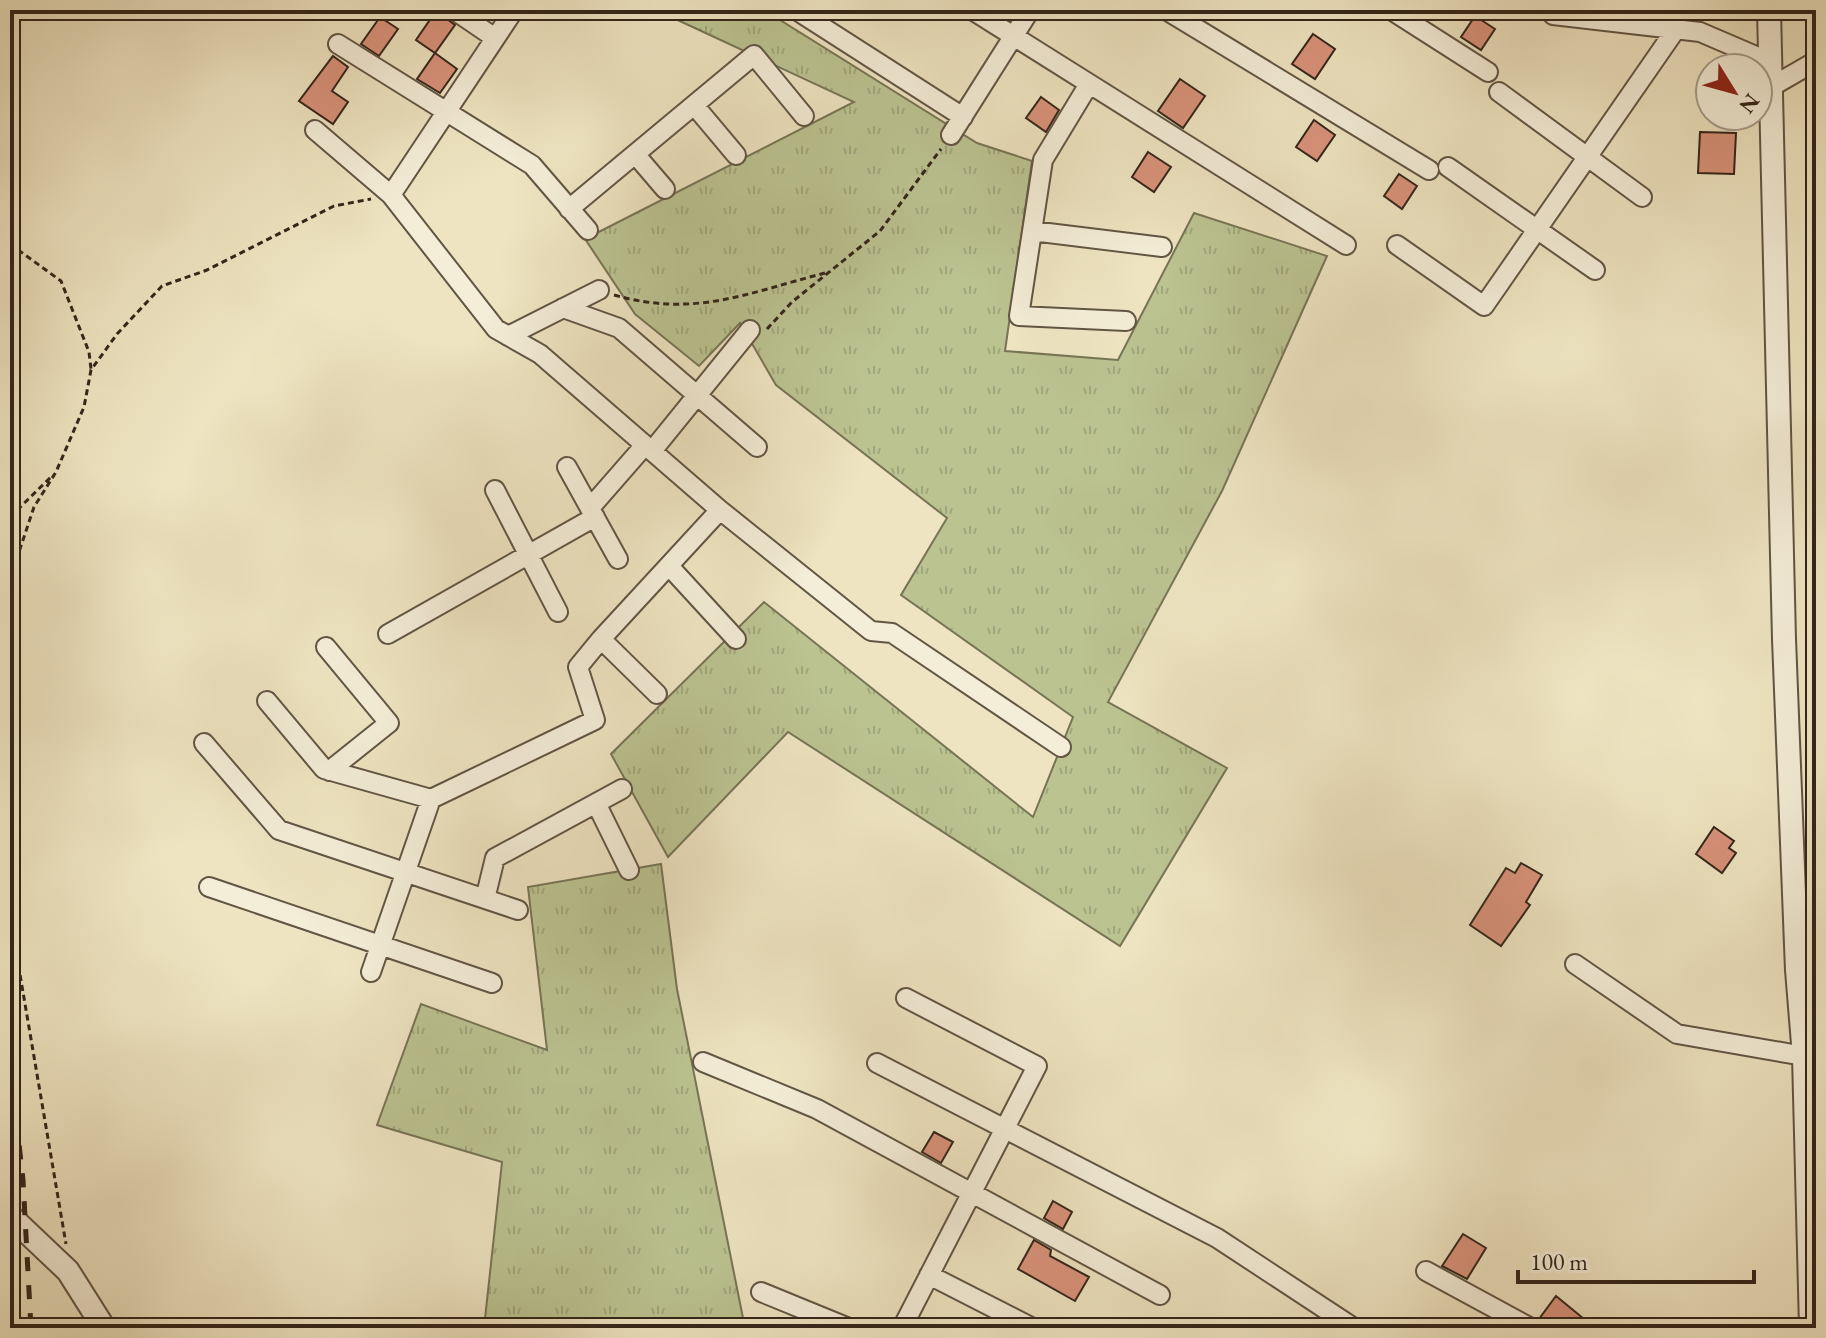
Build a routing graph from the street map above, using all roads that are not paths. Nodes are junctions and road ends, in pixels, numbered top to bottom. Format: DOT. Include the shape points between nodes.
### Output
graph roads {
  1 [pos="454,10"];
  2 [pos="514,10"];
  3 [pos="796,10"];
  4 [pos="972,10"];
  5 [pos="1030,10"];
  6 [pos="1166,10"];
  7 [pos="1391,10"];
  8 [pos="1769,10"];
  9 [pos="1553,15"];
  10 [pos="1676,29"];
  11 [pos="1014,36"];
  12 [pos="495,38"];
  13 [pos="338,44"];
  14 [pos="1747,52"];
  15 [pos="1770,52"];
  16 [pos="1814,66"];
  17 [pos="1488,72"];
  18 [pos="1089,84"];
  19 [pos="1774,86"];
  20 [pos="1499,92"];
  21 [pos="694,105"];
  22 [pos="448,111"];
  23 [pos="804,116"];
  24 [pos="963,117"];
  25 [pos="315,130"];
  26 [pos="1772,132"];
  27 [pos="951,135"];
  28 [pos="635,154"];
  29 [pos="736,155"];
  30 [pos="1587,157"];
  31 [pos="665,189"];
  32 [pos="391,195"];
  33 [pos="1642,197"];
  34 [pos="569,209"];
  35 [pos="588,230"];
  36 [pos="1537,230"];
  37 [pos="1032,231"];
  38 [pos="1346,245"];
  39 [pos="1397,245"];
  40 [pos="1162,247"];
  41 [pos="1595,270"];
  42 [pos="599,290"];
  43 [pos="563,308"];
  44 [pos="1126,321"];
  45 [pos="750,330"];
  46 [pos="508,336"];
  47 [pos="695,394"];
  48 [pos="757,447"];
  49 [pos="648,448"];
  50 [pos="567,467"];
  51 [pos="495,490"];
  52 [pos="720,510"];
  53 [pos="592,513"];
  54 [pos="528,555"];
  55 [pos="618,559"];
  56 [pos="669,566"];
  57 [pos="558,612"];
  58 [pos="388,634"];
  59 [pos="601,639"];
  60 [pos="736,639"];
  61 [pos="326,647"];
  62 [pos="657,694"];
  63 [pos="267,701"];
  64 [pos="204,743"];
  65 [pos="1061,747"];
  66 [pos="329,771"];
  67 [pos="622,789"];
  68 [pos="431,799"];
  69 [pos="596,803"];
  70 [pos="629,870"];
  71 [pos="406,873"];
  72 [pos="209,887"];
  73 [pos="485,899"];
  74 [pos="518,910"];
  75 [pos="381,945"];
  76 [pos="1811,945"];
  77 [pos="1575,964"];
  78 [pos="371,972"];
  79 [pos="492,983"];
  80 [pos="906,998"];
  81 [pos="1808,1045"];
  82 [pos="703,1062"];
  83 [pos="877,1063"];
  84 [pos="1005,1128"];
  85 [pos="972,1193"];
  86 [pos="10,1216"];
  87 [pos="1426,1271"];
  88 [pos="929,1275"];
  89 [pos="1814,1286"];
  90 [pos="761,1292"];
  91 [pos="1160,1295"];
  92 [pos="104,1328"];
  93 [pos="849,1328"];
  94 [pos="902,1328"];
  95 [pos="1033,1328"];
  96 [pos="1354,1328"];
  97 [pos="1531,1328"];
  98 [pos="1811,1328"];
  1 -- 12 [label="street"];
  2 -- 12 [label="street"];
  3 -- 24 [label="street"];
  4 -- 11 [label="street"];
  5 -- 11 [label="street"];
  6 -- 36 [label="street"];
  7 -- 17 [label="street"];
  8 -- 15 [label="street"];
  9 -- 10 [label="street"];
  10 -- 14 [label="street" via="1700,32"];
  10 -- 30 [label="street"];
  11 -- 18 [label="street"];
  11 -- 24 [label="street"];
  12 -- 22 [label="street"];
  13 -- 22 [label="street"];
  16 -- 19 [label="street"];
  18 -- 37 [label="street" via="1043,160"];
  18 -- 38 [label="street"];
  20 -- 30 [label="street"];
  21 -- 23 [label="street" via="754,55"];
  21 -- 28 [label="street"];
  21 -- 29 [label="street"];
  22 -- 32 [label="street"];
  22 -- 34 [label="street" via="532,165"];
  24 -- 27 [label="street"];
  25 -- 32 [label="street"];
  26 -- 76 [label="street" via="1784,639"];
  28 -- 31 [label="street"];
  28 -- 34 [label="street"];
  30 -- 33 [label="street"];
  30 -- 36 [label="street"];
  32 -- 46 [label="street" via="496,329"];
  34 -- 35 [label="street"];
  36 -- 39 [label="street" via="1484,306"];
  36 -- 41 [label="street"];
  37 -- 40 [label="street"];
  37 -- 44 [label="street" via="1019,316"];
  42 -- 43 [label="street"];
  43 -- 46 [label="street"];
  43 -- 47 [label="street" via="619,328"];
  45 -- 47 [label="street"];
  46 -- 49 [label="street" via="540,354"];
  47 -- 48 [label="street"];
  47 -- 49 [label="street"];
  49 -- 52 [label="street"];
  49 -- 53 [label="street"];
  50 -- 53 [label="street"];
  51 -- 54 [label="street"];
  52 -- 56 [label="street"];
  52 -- 65 [label="street" via="871,631 892,633"];
  53 -- 54 [label="street"];
  53 -- 55 [label="street"];
  54 -- 57 [label="street"];
  54 -- 58 [label="street"];
  56 -- 59 [label="street"];
  56 -- 60 [label="street"];
  59 -- 62 [label="street"];
  59 -- 68 [label="street" via="578,667 595,720"];
  61 -- 66 [label="street" via="389,723"];
  63 -- 66 [label="street"];
  64 -- 71 [label="street" via="279,830"];
  66 -- 68 [label="street"];
  67 -- 69 [label="street"];
  68 -- 71 [label="street"];
  69 -- 70 [label="street"];
  69 -- 73 [label="street" via="495,858"];
  71 -- 73 [label="street"];
  71 -- 75 [label="street"];
  72 -- 75 [label="street"];
  73 -- 74 [label="street"];
  75 -- 78 [label="street"];
  75 -- 79 [label="street"];
  76 -- 81 [label="street" via="1798,973"];
  77 -- 81 [label="street" via="1677,1034"];
  80 -- 84 [label="street" via="1037,1066"];
  81 -- 89 [label="street"];
  82 -- 85 [label="street" via="817,1109"];
  83 -- 84 [label="street"];
  84 -- 85 [label="street"];
  84 -- 96 [label="street" via="1217,1238"];
  85 -- 88 [label="street"];
  85 -- 91 [label="street"];
  86 -- 92 [label="street" via="68,1271"];
  87 -- 97 [label="street"];
  88 -- 94 [label="street"];
  88 -- 95 [label="street"];
  89 -- 98 [label="street"];
  90 -- 93 [label="street"];
}
